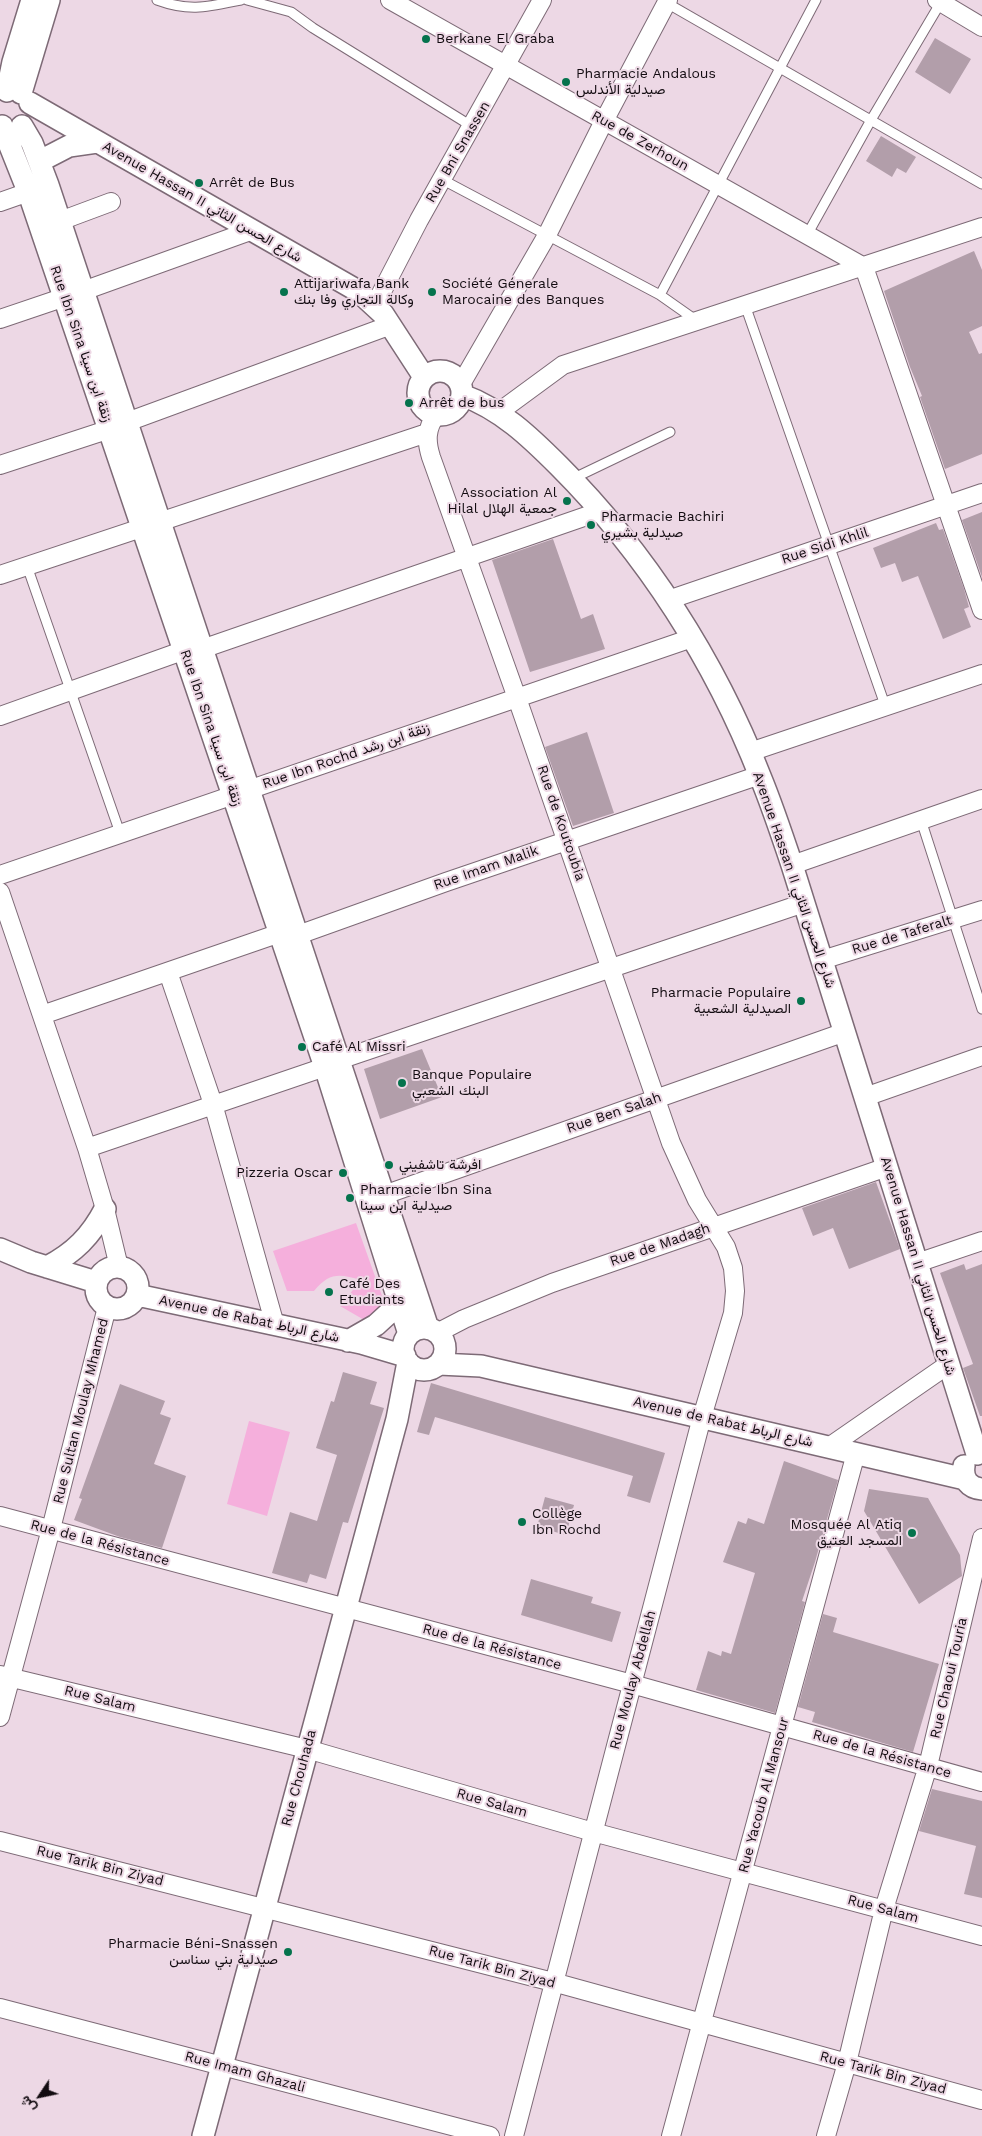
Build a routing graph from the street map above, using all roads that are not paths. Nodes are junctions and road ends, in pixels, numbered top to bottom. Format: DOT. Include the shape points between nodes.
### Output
graph roads {
  1 [pos="32,0"];
  2 [pos="49,0"];
  3 [pos="157,0"];
  4 [pos="241,0"];
  5 [pos="247,0"];
  6 [pos="390,0"];
  7 [pos="542,0"];
  8 [pos="816,0"];
  9 [pos="665,1"];
  10 [pos="940,1"];
  11 [pos="408,4"];
  12 [pos="982,27"];
  13 [pos="507,66"];
  14 [pos="779,68"];
  15 [pos="10,95"];
  16 [pos="604,120"];
  17 [pos="871,120"];
  18 [pos="8,125"];
  19 [pos="473,127"];
  20 [pos="97,142"];
  21 [pos="40,161"];
  22 [pos="443,180"];
  23 [pos="718,184"];
  24 [pos="982,184"];
  25 [pos="38,188"];
  26 [pos="0,202"];
  27 [pos="112,202"];
  28 [pos="60,221"];
  29 [pos="982,227"];
  30 [pos="250,231"];
  31 [pos="807,235"];
  32 [pos="546,236"];
  33 [pos="864,267"];
  34 [pos="74,294"];
  35 [pos="660,295"];
  36 [pos="375,305"];
  37 [pos="746,305"];
  38 [pos="0,319"];
  39 [pos="697,321"];
  40 [pos="391,325"];
  41 [pos="424,376"];
  42 [pos="461,389"];
  43 [pos="499,412"];
  44 [pos="432,424"];
  45 [pos="118,425"];
  46 [pos="670,432"];
  47 [pos="0,465"];
  48 [pos="572,479"];
  49 [pos="982,493"];
  50 [pos="946,506"];
  51 [pos="601,511"];
  52 [pos="152,525"];
  53 [pos="828,544"];
  54 [pos="467,558"];
  55 [pos="27,566"];
  56 [pos="0,575"];
  57 [pos="668,600"];
  58 [pos="982,610"];
  59 [pos="692,638"];
  60 [pos="194,649"];
  61 [pos="982,674"];
  62 [pos="70,691"];
  63 [pos="517,698"];
  64 [pos="885,706"];
  65 [pos="0,716"];
  66 [pos="750,752"];
  67 [pos="760,775"];
  68 [pos="241,792"];
  69 [pos="982,799"];
  70 [pos="922,820"];
  71 [pos="120,834"];
  72 [pos="567,841"];
  73 [pos="792,865"];
  74 [pos="0,875"];
  75 [pos="0,892"];
  76 [pos="804,902"];
  77 [pos="982,910"];
  78 [pos="954,919"];
  79 [pos="289,934"];
  80 [pos="822,960"];
  81 [pos="610,968"];
  82 [pos="168,972"];
  83 [pos="982,1009"];
  84 [pos="42,1016"];
  85 [pos="845,1032"];
  86 [pos="982,1056"];
  87 [pos="332,1063"];
  88 [pos="865,1097"];
  89 [pos="655,1098"];
  90 [pos="213,1104"];
  91 [pos="87,1148"];
  92 [pos="887,1167"];
  93 [pos="384,1195"];
  94 [pos="105,1209"];
  95 [pos="713,1227"];
  96 [pos="982,1241"];
  97 [pos="1,1246"];
  98 [pos="917,1264"];
  99 [pos="47,1267"];
  100 [pos="119,1267"];
  101 [pos="96,1282"];
  102 [pos="137,1295"];
  103 [pos="400,1304"];
  104 [pos="107,1307"];
  105 [pos="275,1325"];
  106 [pos="354,1342"];
  107 [pos="423,1348"];
  108 [pos="949,1364"];
  109 [pos="702,1417"];
  110 [pos="829,1447"];
  111 [pos="856,1453"];
  112 [pos="980,1454"];
  113 [pos="976,1489"];
  114 [pos="0,1516"];
  115 [pos="51,1530"];
  116 [pos="982,1538"];
  117 [pos="345,1607"];
  118 [pos="5,1676"];
  119 [pos="632,1684"];
  120 [pos="0,1717"];
  121 [pos="783,1726"];
  122 [pos="307,1749"];
  123 [pos="928,1766"];
  124 [pos="982,1782"];
  125 [pos="593,1832"];
  126 [pos="0,1841"];
  127 [pos="744,1872"];
  128 [pos="264,1907"];
  129 [pos="884,1909"];
  130 [pos="982,1936"];
  131 [pos="553,1982"];
  132 [pos="0,2008"];
  133 [pos="702,2023"];
  134 [pos="847,2063"];
  135 [pos="222,2066"];
  136 [pos="982,2100"];
  137 [pos="203,2136"];
  138 [pos="490,2136"];
  139 [pos="514,2136"];
  140 [pos="671,2136"];
  141 [pos="826,2136"];
  1 -- 15 [label="street" via="13,62"];
  2 -- 15 [label="street"];
  3 -- 4 [label="lane" via="176,7 201,8"];
  5 -- 19 [label="lane" via="291,12"];
  6 -- 11 [label="street, Rue de Zerhoun"];
  7 -- 13 [label="street, Rue Bni Snassen"];
  8 -- 14 [label="lane"];
  9 -- 14 [label="lane"];
  9 -- 16 [label="street"];
  10 -- 12 [label="street"];
  10 -- 17 [label="lane"];
  11 -- 13 [label="street, Rue de Zerhoun"];
  13 -- 16 [label="street, Rue de Zerhoun"];
  13 -- 19 [label="street, Rue Bni Snassen"];
  14 -- 17 [label="lane"];
  14 -- 23 [label="lane"];
  15 -- 18 [label="street" via="30,116"];
  15 -- 20 [label="street, Avenue Hassan II شارع الحسن الثاني"];
  16 -- 23 [label="street, Rue de Zerhoun"];
  16 -- 32 [label="street"];
  17 -- 24 [label="lane"];
  17 -- 31 [label="lane"];
  18 -- 21 [label="street, Rue Ibn Sina زنقة ابن سينا"];
  18 -- 25 [label="street, Rue Ibn Sina زنقة ابن سينا"];
  19 -- 22 [label="street, Rue Bni Snassen"];
  20 -- 21 [label="street" via="69,146"];
  20 -- 30 [label="street, Avenue Hassan II شارع الحسن الثاني"];
  21 -- 25 [label="street, Rue Ibn Sina زنقة ابن سينا"];
  22 -- 32 [label="lane"];
  22 -- 36 [label="street, Rue Bni Snassen"];
  23 -- 31 [label="street, Rue de Zerhoun"];
  23 -- 35 [label="lane"];
  25 -- 26 [label="street"];
  25 -- 28 [label="street, Rue Ibn Sina زنقة ابن سينا"];
  25 -- 34 [label="street, Rue Ibn Sina زنقة ابن سينا"];
  27 -- 28 [label="street"];
  28 -- 34 [label="street, Rue Ibn Sina زنقة ابن سينا"];
  29 -- 33 [label="street"];
  30 -- 34 [label="street"];
  30 -- 36 [label="street, Avenue Hassan II شارع الحسن الثاني" via="358,291"];
  31 -- 33 [label="street, Rue de Zerhoun"];
  32 -- 35 [label="lane"];
  32 -- 42 [label="street"];
  33 -- 37 [label="street"];
  33 -- 50 [label="street"];
  34 -- 38 [label="street"];
  34 -- 45 [label="street, Rue Ibn Sina زنقة ابن سينا"];
  35 -- 39 [label="lane"];
  36 -- 40 [label="street, Avenue Hassan II شارع الحسن الثاني"];
  37 -- 39 [label="street"];
  37 -- 53 [label="lane"];
  39 -- 43 [label="street" via="563,365"];
  40 -- 41 [label="street, Avenue Hassan II شارع الحسن الثاني"];
  40 -- 45 [label="street"];
  41 -- 42 [label="street" via="437,370 444,371 457,378"];
  41 -- 44 [label="street" via="418,396"];
  42 -- 43 [label="street, Avenue Hassan II شارع الحسن الثاني"];
  42 -- 44 [label="street" via="461,401 454,411 442,415"];
  43 -- 48 [label="street, Avenue Hassan II شارع الحسن الثاني"];
  44 -- 52 [label="street"];
  44 -- 54 [label="street, Rue de Koutoubia" via="431,457"];
  45 -- 47 [label="street"];
  45 -- 52 [label="street, Rue Ibn Sina زنقة ابن سينا"];
  46 -- 48 [label="lane"];
  48 -- 51 [label="street, Avenue Hassan II شارع الحسن الثاني"];
  49 -- 50 [label="street, Rue Sidi Khlil"];
  50 -- 53 [label="street, Rue Sidi Khlil"];
  50 -- 58 [label="street"];
  51 -- 54 [label="street"];
  51 -- 57 [label="street, Avenue Hassan II شارع الحسن الثاني"];
  52 -- 55 [label="street"];
  52 -- 60 [label="street, Rue Ibn Sina زنقة ابن سينا"];
  53 -- 57 [label="street, Rue Sidi Khlil"];
  53 -- 64 [label="lane"];
  54 -- 60 [label="street"];
  54 -- 63 [label="street, Rue de Koutoubia"];
  55 -- 56 [label="street"];
  55 -- 62 [label="lane"];
  57 -- 59 [label="street, Avenue Hassan II شارع الحسن الثاني"];
  59 -- 63 [label="street, Rue Ibn Rochd زنقة ابن رشد"];
  59 -- 66 [label="street, Avenue Hassan II شارع الحسن الثاني"];
  60 -- 62 [label="street"];
  60 -- 68 [label="street, Rue Ibn Sina زنقة ابن سينا"];
  61 -- 64 [label="street"];
  62 -- 65 [label="street"];
  62 -- 71 [label="lane"];
  63 -- 68 [label="street, Rue Ibn Rochd زنقة ابن رشد"];
  63 -- 72 [label="street, Rue de Koutoubia"];
  64 -- 66 [label="street"];
  66 -- 67 [label="street, Avenue Hassan II شارع الحسن الثاني"];
  67 -- 72 [label="street, Rue Imam Malik"];
  67 -- 73 [label="street, Avenue Hassan II شارع الحسن الثاني"];
  68 -- 71 [label="street, Rue Ibn Rochd زنقة ابن رشد"];
  68 -- 79 [label="street, Rue Ibn Sina زنقة ابن سينا"];
  69 -- 70 [label="street"];
  70 -- 73 [label="street"];
  70 -- 78 [label="lane"];
  71 -- 74 [label="street, Rue Ibn Rochd زنقة ابن رشد"];
  72 -- 79 [label="street, Rue Imam Malik"];
  72 -- 81 [label="street, Rue de Koutoubia"];
  73 -- 76 [label="street, Avenue Hassan II شارع الحسن الثاني"];
  75 -- 84 [label="street"];
  76 -- 80 [label="street, Avenue Hassan II شارع الحسن الثاني"];
  76 -- 81 [label="street"];
  77 -- 78 [label="street, Rue de Taferalt"];
  78 -- 80 [label="street, Rue de Taferalt"];
  78 -- 83 [label="lane"];
  79 -- 82 [label="street, Rue Imam Malik"];
  79 -- 87 [label="street, Rue Ibn Sina زنقة ابن سينا"];
  80 -- 85 [label="street, Avenue Hassan II شارع الحسن الثاني"];
  81 -- 87 [label="street"];
  81 -- 89 [label="street, Rue de Koutoubia"];
  82 -- 84 [label="street, Rue Imam Malik"];
  82 -- 90 [label="street"];
  84 -- 91 [label="street"];
  85 -- 88 [label="street, Avenue Hassan II شارع الحسن الثاني"];
  85 -- 89 [label="street, Rue Ben Salah"];
  86 -- 88 [label="street"];
  87 -- 90 [label="street"];
  87 -- 93 [label="street, Rue Ibn Sina زنقة ابن سينا"];
  87 -- 103 [label="street, Rue Ibn Sina زنقة ابن سينا"];
  88 -- 92 [label="street, Avenue Hassan II شارع الحسن الثاني"];
  89 -- 93 [label="street, Rue Ben Salah"];
  89 -- 95 [label="street, Rue de Koutoubia" via="683,1172"];
  90 -- 91 [label="street"];
  90 -- 105 [label="street"];
  91 -- 94 [label="street"];
  92 -- 95 [label="street, Rue de Madagh"];
  92 -- 98 [label="street, Avenue Hassan II شارع الحسن الثاني"];
  93 -- 107 [label="street, Rue Ibn Sina زنقة ابن سينا"];
  94 -- 99 [label="street" via="82,1244"];
  94 -- 100 [label="street"];
  95 -- 107 [label="street, Rue de Madagh" via="552,1283 464,1319"];
  95 -- 109 [label="street, Rue Moulay Abdellah" via="726,1247 733,1268 735,1291 733,1313"];
  96 -- 98 [label="street"];
  97 -- 99 [label="street"];
  98 -- 108 [label="street, Avenue Hassan II شارع الحسن الثاني"];
  99 -- 101 [label="street"];
  100 -- 101 [label="street" via="105,1270"];
  100 -- 102 [label="street" via="132,1274 138,1288"];
  101 -- 104 [label="street" via="97,1297"];
  102 -- 104 [label="street" via="128,1306 114,1310"];
  102 -- 105 [label="street, Avenue de Rabat شارع الرباط"];
  103 -- 106 [label="street"];
  103 -- 107 [label="street, Rue Ibn Sina زنقة ابن سينا"];
  104 -- 115 [label="street, Rue Sultan Moulay Mhamed"];
  105 -- 106 [label="street, Avenue de Rabat شارع الرباط"];
  106 -- 107 [label="street, Avenue de Rabat شارع الرباط"];
  107 -- 109 [label="street, Avenue de Rabat شارع الرباط" via="481,1366"];
  107 -- 117 [label="street, Rue Chouhada" via="397,1420"];
  108 -- 110 [label="street"];
  108 -- 112 [label="street, Avenue Hassan II شارع الحسن الثاني"];
  109 -- 110 [label="street, Avenue de Rabat شارع الرباط"];
  109 -- 119 [label="street, Rue Moulay Abdellah"];
  110 -- 111 [label="street, Avenue de Rabat شارع الرباط"];
  111 -- 113 [label="street, Avenue de Rabat شارع الرباط"];
  111 -- 121 [label="street, Rue Yacoub Al Mansour"];
  112 -- 113 [label="street" via="971,1457 964,1466"];
  114 -- 115 [label="street, Rue de la Résistance"];
  115 -- 117 [label="street, Rue de la Résistance"];
  115 -- 118 [label="street, Rue Sultan Moulay Mhamed"];
  116 -- 123 [label="street, Rue Chaoui Touria"];
  117 -- 119 [label="street, Rue de la Résistance"];
  117 -- 122 [label="street, Rue Chouhada"];
  118 -- 120 [label="street, Rue Sultan Moulay Mhamed"];
  118 -- 122 [label="street, Rue Salam"];
  119 -- 121 [label="street, Rue de la Résistance"];
  119 -- 125 [label="street, Rue Moulay Abdellah"];
  121 -- 123 [label="street, Rue de la Résistance"];
  121 -- 127 [label="street, Rue Yacoub Al Mansour"];
  122 -- 125 [label="street, Rue Salam"];
  122 -- 128 [label="street, Rue Chouhada"];
  123 -- 124 [label="street, Rue de la Résistance"];
  123 -- 129 [label="street, Rue Chaoui Touria"];
  125 -- 127 [label="street, Rue Salam"];
  125 -- 131 [label="street, Rue Moulay Abdellah"];
  126 -- 128 [label="street, Rue Tarik Bin Ziyad"];
  127 -- 129 [label="street, Rue Salam"];
  127 -- 133 [label="street, Rue Yacoub Al Mansour"];
  128 -- 131 [label="street, Rue Tarik Bin Ziyad"];
  128 -- 135 [label="street, Rue Chouhada"];
  129 -- 130 [label="street, Rue Salam"];
  129 -- 134 [label="street, Rue Chaoui Touria"];
  131 -- 133 [label="street, Rue Tarik Bin Ziyad"];
  131 -- 139 [label="street, Rue Moulay Abdellah"];
  132 -- 135 [label="street, Rue Imam Ghazali"];
  133 -- 134 [label="street, Rue Tarik Bin Ziyad"];
  133 -- 140 [label="street, Rue Yacoub Al Mansour"];
  134 -- 136 [label="street, Rue Tarik Bin Ziyad"];
  134 -- 141 [label="street, Rue Chaoui Touria"];
  135 -- 137 [label="street, Rue Chouhada"];
  135 -- 138 [label="street, Rue Imam Ghazali"];
}
